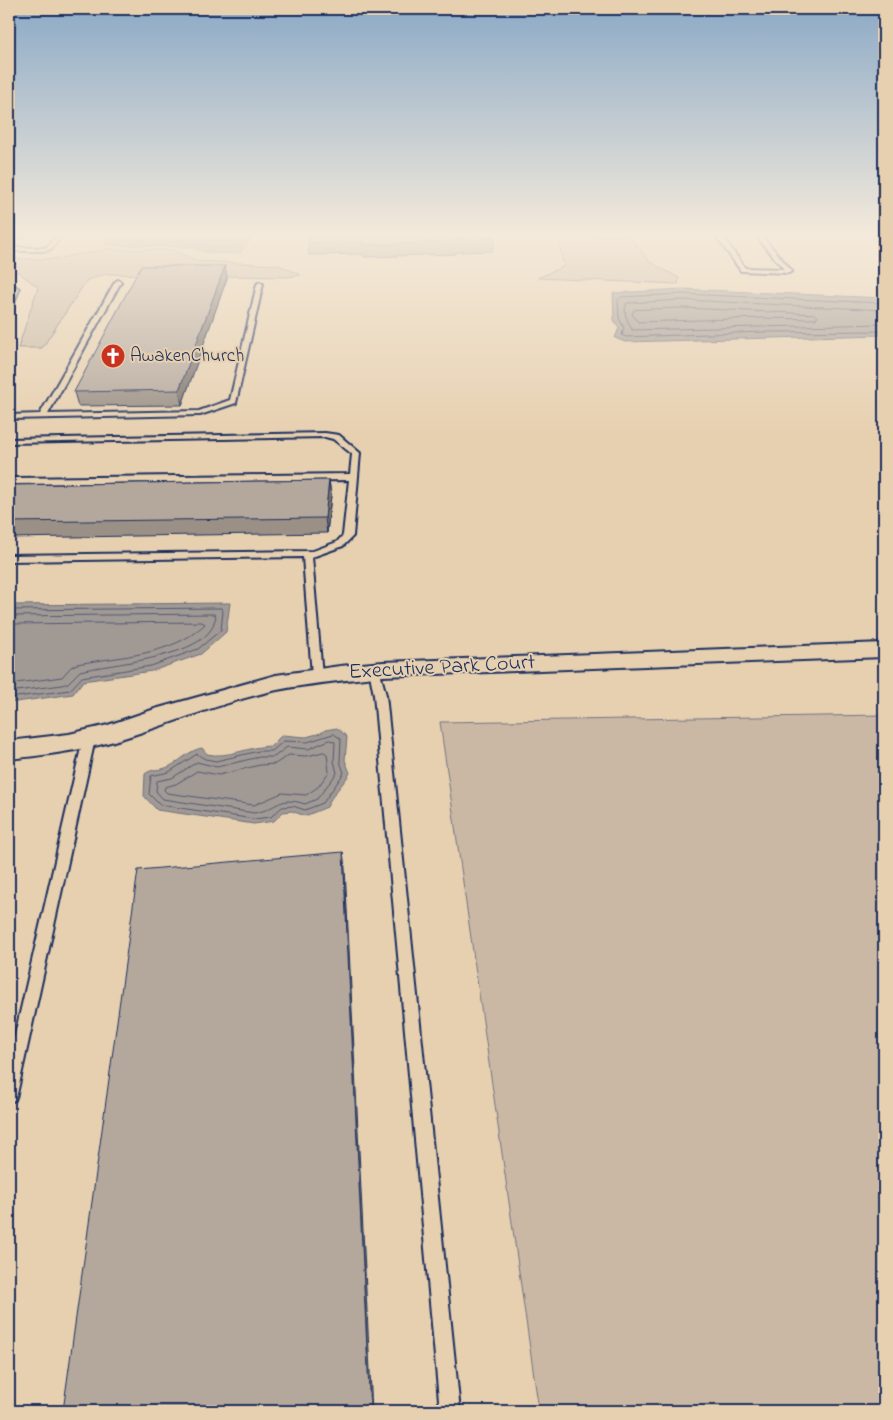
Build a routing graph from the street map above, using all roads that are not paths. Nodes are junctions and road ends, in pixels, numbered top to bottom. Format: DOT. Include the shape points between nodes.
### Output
graph roads {
  1 [pos="107,302"];
  2 [pos="256,302"];
  3 [pos="9,417"];
  4 [pos="42,417"];
  5 [pos="9,441"];
  6 [pos="354,476"];
  7 [pos="15,481"];
  8 [pos="307,554"];
  9 [pos="9,558"];
  10 [pos="884,650"];
  11 [pos="374,669"];
  12 [pos="317,676"];
  13 [pos="89,739"];
  14 [pos="9,750"];
  15 [pos="9,1094"];
  16 [pos="450,1411"];
  1 -- 4 [label="lane"];
  2 -- 4 [label="lane" via="233,402 200,413"];
  3 -- 4 [label="lane"];
  5 -- 6 [label="lane" via="336,436 356,453"];
  6 -- 7 [label="lane"];
  6 -- 8 [label="lane" via="348,536 340,544"];
  8 -- 9 [label="lane"];
  8 -- 12 [label="lane"];
  10 -- 11 [label="street, Executive Park Court"];
  11 -- 12 [label="street, Executive Park Court"];
  11 -- 16 [label="lane" via="380,695"];
  12 -- 13 [label="street, Executive Park Court" via="226,696"];
  13 -- 14 [label="street, Executive Park Court"];
  13 -- 15 [label="lane"];
}
